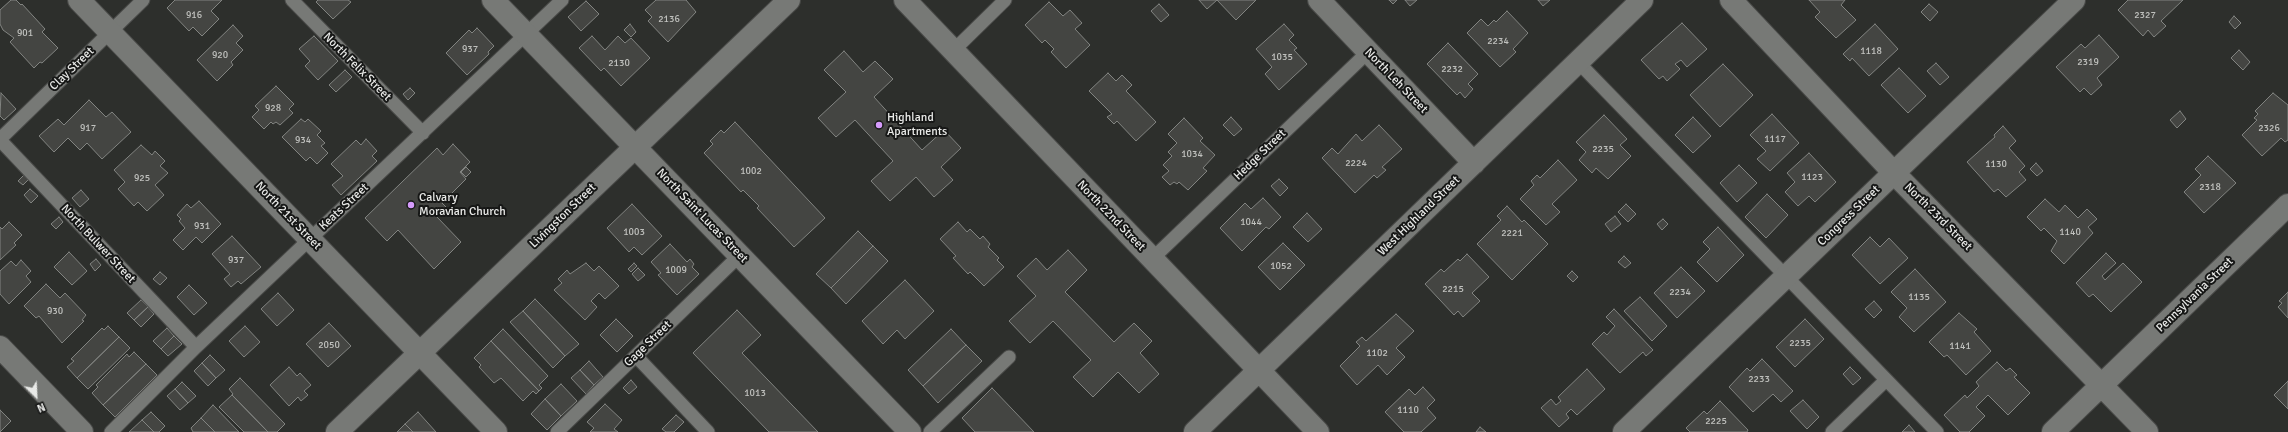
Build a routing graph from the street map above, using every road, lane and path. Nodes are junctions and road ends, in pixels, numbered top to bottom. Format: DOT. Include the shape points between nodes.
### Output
graph roads {
  1 [pos="79,0"];
  2 [pos="143,0"];
  3 [pos="292,0"];
  4 [pos="493,0"];
  5 [pos="562,0"];
  6 [pos="788,0"];
  7 [pos="905,0"];
  8 [pos="1006,0"];
  9 [pos="1318,0"];
  10 [pos="1642,0"];
  11 [pos="1731,0"];
  12 [pos="2074,0"];
  13 [pos="110,32"];
  14 [pos="526,34"];
  15 [pos="953,51"];
  16 [pos="1368,52"];
  17 [pos="1578,62"];
  18 [pos="423,133"];
  19 [pos="0,140"];
  20 [pos="635,147"];
  21 [pos="1474,163"];
  22 [pos="1894,173"];
  23 [pos="2288,205"];
  24 [pos="310,239"];
  25 [pos="740,255"];
  26 [pos="1152,259"];
  27 [pos="1786,276"];
  28 [pos="0,347"];
  29 [pos="196,347"];
  30 [pos="421,353"];
  31 [pos="636,356"];
  32 [pos="1009,357"];
  33 [pos="1259,370"];
  34 [pos="1886,380"];
  35 [pos="2102,385"];
  36 [pos="82,432"];
  37 [pos="111,432"];
  38 [pos="337,432"];
  39 [pos="496,432"];
  40 [pos="557,432"];
  41 [pos="708,432"];
  42 [pos="910,432"];
  43 [pos="930,432"];
  44 [pos="1195,432"];
  45 [pos="1318,432"];
  46 [pos="1624,432"];
  47 [pos="1832,432"];
  48 [pos="1937,432"];
  49 [pos="2053,432"];
  50 [pos="2147,432"];
  1 -- 13 [label="street, North 21st Street"];
  2 -- 13 [label="lane, Clay Street"];
  3 -- 18 [label="lane, North Felix Street"];
  4 -- 14 [label="street, North Saint Lucas Street"];
  5 -- 14 [label="lane, Keats Street"];
  6 -- 20 [label="street, Livingston Street"];
  7 -- 15 [label="street, North 22nd Street"];
  8 -- 15 [label="lane"];
  9 -- 16 [label="street, North Leh Street"];
  10 -- 17 [label="street, West Highland Street"];
  11 -- 22 [label="street, North 23rd Street"];
  12 -- 22 [label="street, Congress Street"];
  13 -- 19 [label="lane, Clay Street"];
  13 -- 24 [label="street, North 21st Street"];
  14 -- 18 [label="lane, Keats Street"];
  14 -- 20 [label="street, North Saint Lucas Street"];
  15 -- 26 [label="street, North 22nd Street"];
  16 -- 21 [label="street, North Leh Street"];
  16 -- 26 [label="lane, Hedge Street"];
  17 -- 21 [label="street, West Highland Street"];
  17 -- 27 [label="lane"];
  18 -- 24 [label="lane, Keats Street"];
  19 -- 29 [label="lane, North Bulwer Street"];
  20 -- 25 [label="street, North Saint Lucas Street"];
  20 -- 30 [label="street, Livingston Street"];
  21 -- 33 [label="street, West Highland Street"];
  22 -- 27 [label="street, Congress Street"];
  22 -- 35 [label="street, North 23rd Street"];
  23 -- 35 [label="street, Pennsylvania Street"];
  24 -- 29 [label="lane, Keats Street"];
  24 -- 30 [label="street, North 21st Street"];
  25 -- 31 [label="lane, Gage Street"];
  25 -- 42 [label="street, North Saint Lucas Street"];
  26 -- 33 [label="street, North 22nd Street"];
  27 -- 34 [label="lane"];
  27 -- 46 [label="street, Congress Street"];
  28 -- 36 [label="street"];
  29 -- 37 [label="lane, Keats Street"];
  30 -- 38 [label="street, Livingston Street"];
  30 -- 39 [label="street, North 21st Street"];
  31 -- 40 [label="lane, Gage Street"];
  31 -- 41 [label="lane"];
  32 -- 43 [label="lane"];
  33 -- 44 [label="street, West Highland Street"];
  33 -- 45 [label="street, North 22nd Street"];
  34 -- 47 [label="lane"];
  34 -- 48 [label="lane"];
  35 -- 49 [label="street, Pennsylvania Street"];
  35 -- 50 [label="street, North 23rd Street"];
}
